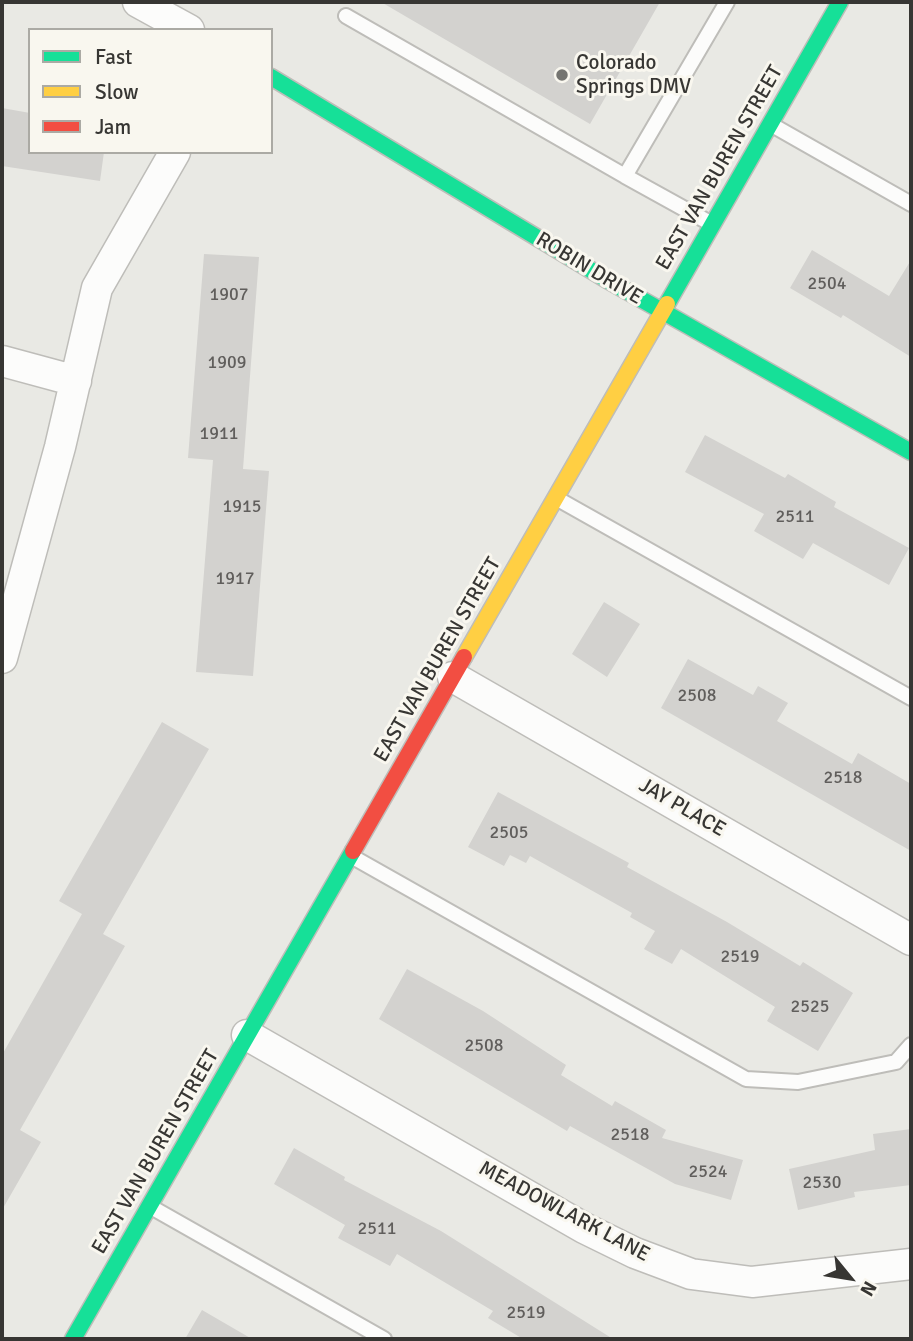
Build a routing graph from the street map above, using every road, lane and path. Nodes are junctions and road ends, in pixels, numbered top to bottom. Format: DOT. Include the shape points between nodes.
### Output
graph roads {
  1 [pos="138,2"];
  2 [pos="727,2"];
  3 [pos="840,2"];
  4 [pos="346,16"];
  5 [pos="185,28"];
  6 [pos="273,79"];
  7 [pos="770,124"];
  8 [pos="174,154"];
  9 [pos="625,176"];
  10 [pos="911,204"];
  11 [pos="712,225"];
  12 [pos="662,313"];
  13 [pos="2,362"];
  14 [pos="76,381"];
  15 [pos="911,452"];
  16 [pos="556,498"];
  17 [pos="2,658"];
  18 [pos="453,677"];
  19 [pos="911,698"];
  20 [pos="350,856"];
  21 [pos="911,940"];
  22 [pos="247,1035"];
  23 [pos="911,1045"];
  24 [pos="148,1205"];
  25 [pos="911,1265"];
  26 [pos="73,1339"];
  27 [pos="384,1339"];
  1 -- 5 [label="street"];
  2 -- 9 [label="lane"];
  3 -- 7 [label="street, EAST VAN BUREN STREET"];
  4 -- 9 [label="lane"];
  6 -- 12 [label="street, ROBIN DRIVE"];
  7 -- 10 [label="lane"];
  7 -- 11 [label="street, EAST VAN BUREN STREET"];
  8 -- 14 [label="street" via="97,288"];
  9 -- 11 [label="lane"];
  11 -- 12 [label="street, EAST VAN BUREN STREET"];
  12 -- 15 [label="street, ROBIN DRIVE"];
  12 -- 16 [label="street, EAST VAN BUREN STREET"];
  13 -- 14 [label="street"];
  14 -- 17 [label="street"];
  16 -- 18 [label="street, EAST VAN BUREN STREET"];
  16 -- 19 [label="lane"];
  18 -- 20 [label="street, EAST VAN BUREN STREET"];
  18 -- 21 [label="street, JAY PLACE"];
  20 -- 22 [label="street, EAST VAN BUREN STREET"];
  20 -- 23 [label="lane" via="747,1079 798,1082 895,1062"];
  22 -- 24 [label="street, EAST VAN BUREN STREET"];
  22 -- 25 [label="street, MEADOWLARK LANE" via="584,1228 691,1274 752,1282"];
  24 -- 26 [label="street, EAST VAN BUREN STREET"];
  24 -- 27 [label="lane"];
}
